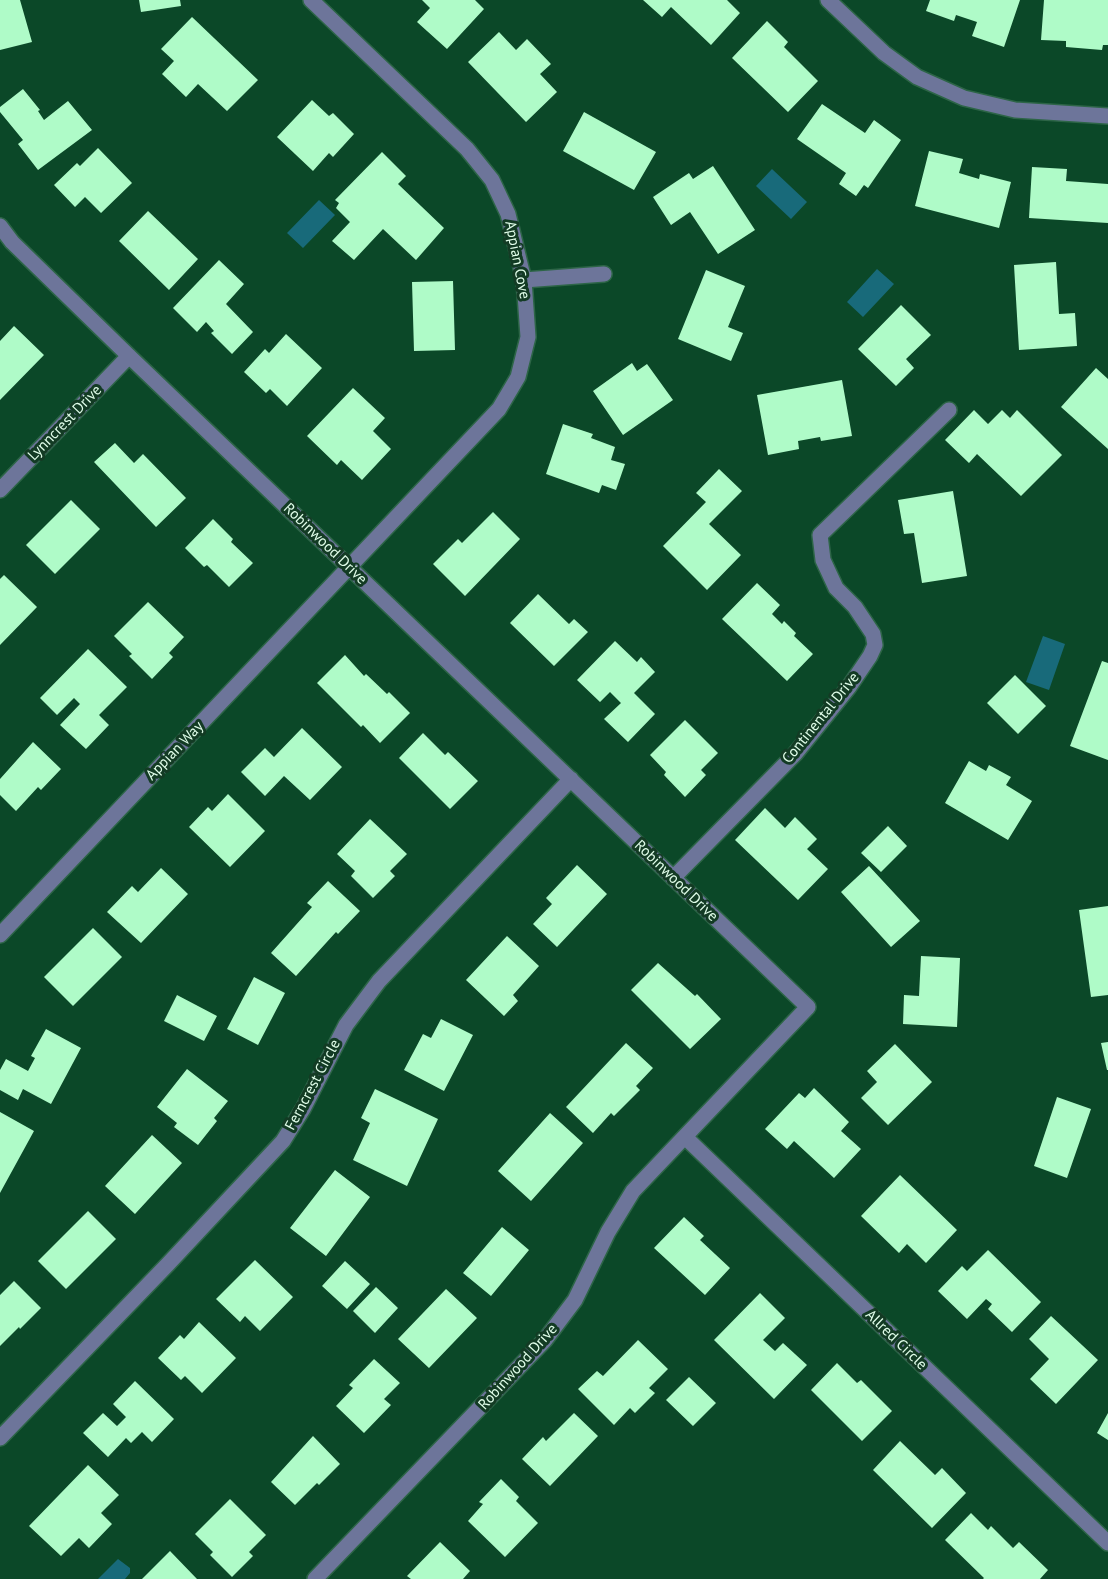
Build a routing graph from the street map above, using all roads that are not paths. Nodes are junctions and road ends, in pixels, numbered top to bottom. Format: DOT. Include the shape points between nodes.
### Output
graph roads {
  1 [pos="311,0"];
  2 [pos="828,0"];
  3 [pos="1108,116"];
  4 [pos="0,226"];
  5 [pos="604,274"];
  6 [pos="524,280"];
  7 [pos="129,356"];
  8 [pos="950,410"];
  9 [pos="0,490"];
  10 [pos="350,568"];
  11 [pos="571,779"];
  12 [pos="673,878"];
  13 [pos="0,935"];
  14 [pos="685,1137"];
  15 [pos="0,1438"];
  16 [pos="1108,1543"];
  17 [pos="315,1579"];
  1 -- 6 [label="street, Appian Cove" via="467,149 492,180 508,214"];
  2 -- 3 [label="street" via="884,53 917,77 964,98 1015,110"];
  4 -- 7 [label="street, Robinwood Drive"];
  5 -- 6 [label="street"];
  6 -- 10 [label="street, Appian Cove" via="528,338 518,377 499,409"];
  7 -- 9 [label="street, Lynncrest Drive"];
  7 -- 10 [label="street, Robinwood Drive"];
  8 -- 12 [label="street, Continental Drive" via="820,534 823,560 836,588 873,634 875,645 870,656 795,754"];
  10 -- 11 [label="street, Robinwood Drive"];
  10 -- 13 [label="street, Appian Way"];
  11 -- 12 [label="street, Robinwood Drive"];
  11 -- 15 [label="street, Ferncrest Circle" via="379,981 346,1025 283,1141"];
  12 -- 14 [label="street, Robinwood Drive" via="808,1007"];
  14 -- 16 [label="street, Allred Circle"];
  14 -- 17 [label="street, Robinwood Drive" via="633,1191 575,1300 545,1340"];
}
